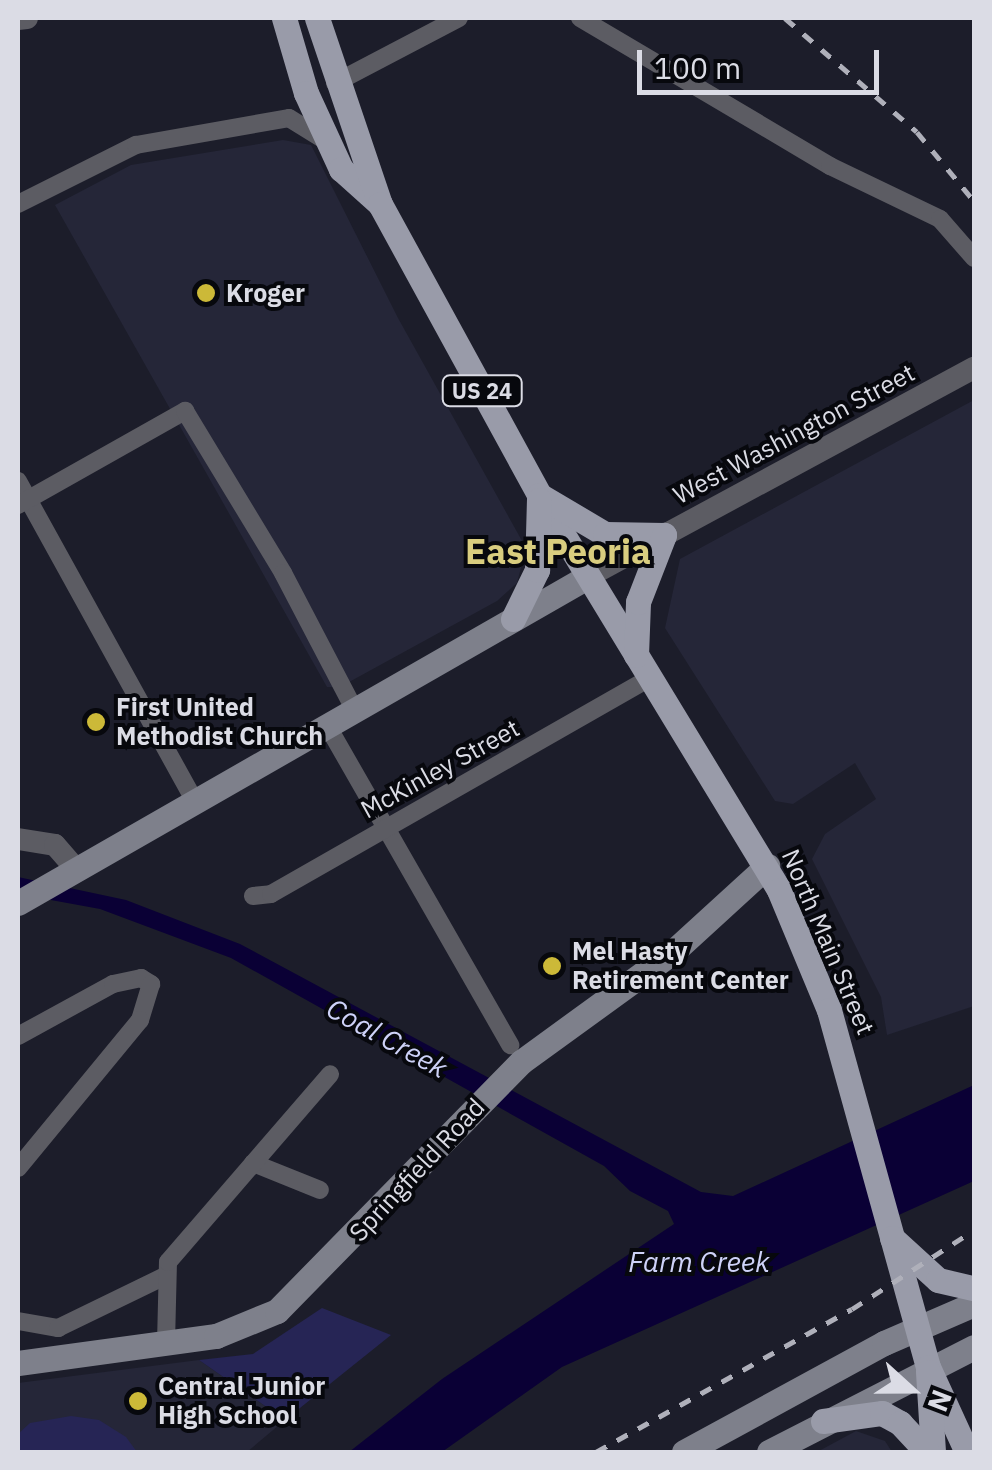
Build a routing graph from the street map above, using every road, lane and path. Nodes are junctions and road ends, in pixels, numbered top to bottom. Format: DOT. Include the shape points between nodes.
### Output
graph roads {
  1 [pos="27,18"];
  2 [pos="284,18"];
  3 [pos="317,18"];
  4 [pos="458,18"];
  5 [pos="580,18"];
  6 [pos="18,19"];
  7 [pos="295,57"];
  8 [pos="336,84"];
  9 [pos="254,124"];
  10 [pos="330,147"];
  11 [pos="18,204"];
  12 [pos="380,204"];
  13 [pos="974,258"];
  14 [pos="974,368"];
  15 [pos="18,481"];
  16 [pos="539,495"];
  17 [pos="22,502"];
  18 [pos="664,536"];
  19 [pos="587,577"];
  20 [pos="513,619"];
  21 [pos="636,656"];
  22 [pos="650,678"];
  23 [pos="354,709"];
  24 [pos="327,725"];
  25 [pos="196,803"];
  26 [pos="386,829"];
  27 [pos="18,839"];
  28 [pos="766,866"];
  29 [pos="66,876"];
  30 [pos="253,896"];
  31 [pos="23,900"];
  32 [pos="18,1036"];
  33 [pos="510,1046"];
  34 [pos="330,1074"];
  35 [pos="253,1163"];
  36 [pos="18,1168"];
  37 [pos="320,1190"];
  38 [pos="892,1238"];
  39 [pos="163,1277"];
  40 [pos="974,1288"];
  41 [pos="974,1304"];
  42 [pos="18,1322"];
  43 [pos="917,1330"];
  44 [pos="166,1343"];
  45 [pos="974,1347"];
  46 [pos="18,1363"];
  47 [pos="928,1368"];
  48 [pos="823,1421"];
  49 [pos="684,1452"];
  50 [pos="768,1452"];
  51 [pos="930,1452"];
  52 [pos="967,1452"];
  1 -- 6 [label="street"];
  2 -- 7 [label="main road, US 24"];
  3 -- 8 [label="main road, US 24"];
  4 -- 8 [label="street"];
  5 -- 13 [label="street" via="830,166 940,219"];
  7 -- 9 [label="street" via="291,103"];
  7 -- 10 [label="main road, US 24"];
  8 -- 12 [label="main road, US 24"];
  9 -- 10 [label="street" via="295,119"];
  9 -- 11 [label="street" via="136,144"];
  10 -- 12 [label="main road, US 24" via="341,169"];
  12 -- 16 [label="main road, US 24"];
  14 -- 18 [label="street, West Washington Street"];
  15 -- 17 [label="street"];
  16 -- 18 [label="main road" via="605,534"];
  16 -- 19 [label="main road, US 24"];
  16 -- 20 [label="main road" via="536,570"];
  17 -- 23 [label="street" via="185,411 283,572"];
  17 -- 25 [label="street"];
  18 -- 19 [label="street, West Washington Street"];
  18 -- 21 [label="main road" via="638,602"];
  19 -- 20 [label="main road"];
  19 -- 21 [label="main road, North Main Street / US 24"];
  20 -- 23 [label="main road"];
  21 -- 22 [label="main road, North Main Street / US 24"];
  22 -- 26 [label="street, McKinley Street"];
  22 -- 28 [label="main road, North Main Street / US 24"];
  23 -- 24 [label="main road"];
  24 -- 25 [label="main road"];
  24 -- 26 [label="street"];
  25 -- 29 [label="main road"];
  26 -- 30 [label="street, McKinley Street" via="271,894"];
  26 -- 33 [label="street"];
  27 -- 29 [label="street" via="55,845"];
  28 -- 38 [label="main road, North Main Street / US 24" via="829,1010"];
  28 -- 44 [label="main road, Springfield Road" via="675,950 498,1084 285,1306 239,1330"];
  29 -- 31 [label="main road"];
  32 -- 36 [label="street" via="122,981 151,984 140,1020"];
  34 -- 35 [label="street"];
  35 -- 37 [label="street"];
  35 -- 39 [label="street" via="168,1262"];
  38 -- 40 [label="main road" via="938,1280"];
  38 -- 43 [label="main road, North Main Street / US 24"];
  39 -- 42 [label="street" via="58,1328"];
  39 -- 44 [label="street"];
  41 -- 43 [label="main road"];
  43 -- 47 [label="main road, North Main Street / US 24"];
  43 -- 49 [label="main road"];
  44 -- 46 [label="main road, Springfield Road"];
  45 -- 47 [label="main road"];
  47 -- 48 [label="main road"];
  47 -- 51 [label="main road, North Main Street / US 24"];
  47 -- 52 [label="main road, North Main Street / US 24"];
  48 -- 50 [label="main road"];
  48 -- 51 [label="main road" via="882,1413"];
}
